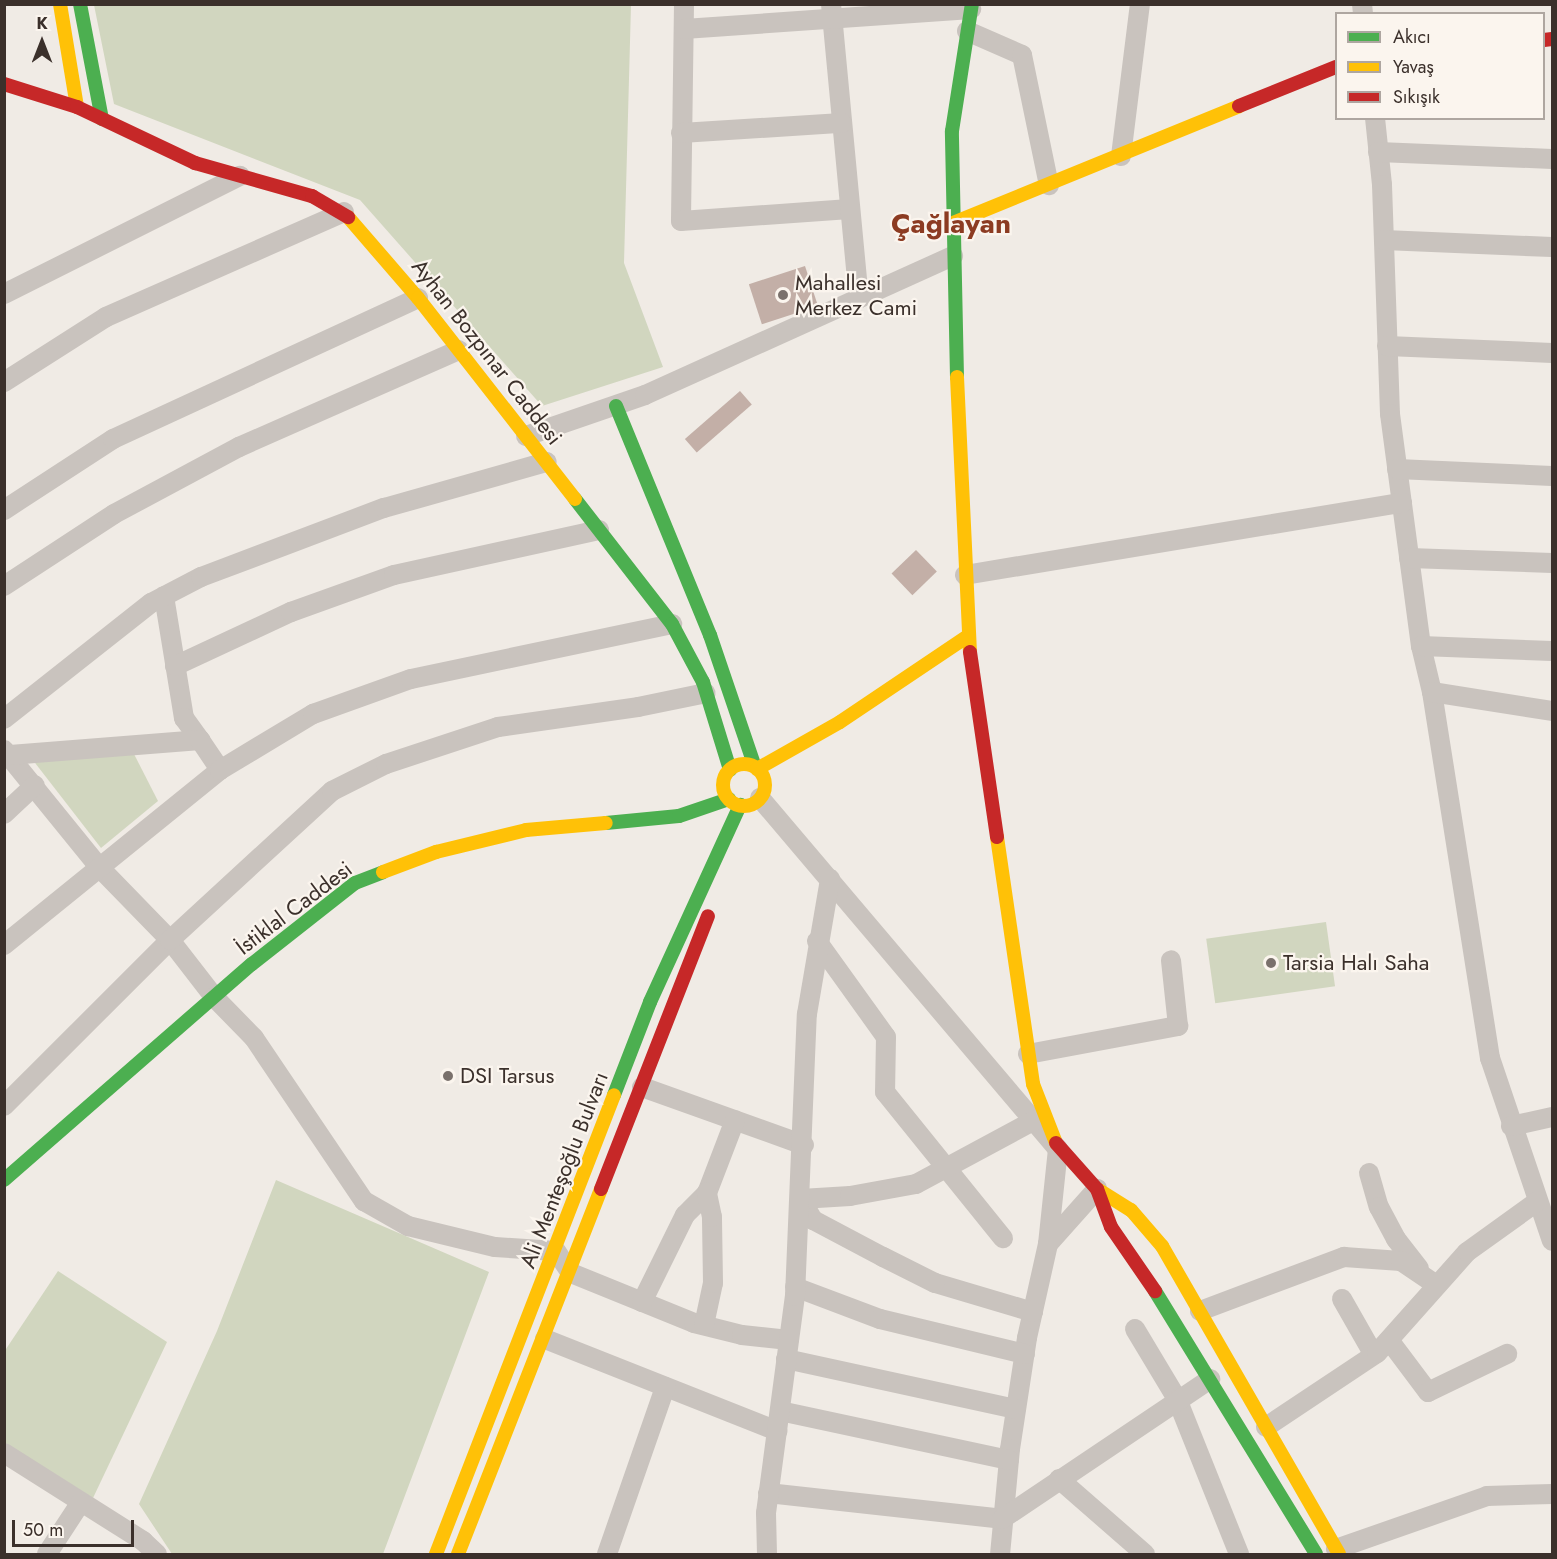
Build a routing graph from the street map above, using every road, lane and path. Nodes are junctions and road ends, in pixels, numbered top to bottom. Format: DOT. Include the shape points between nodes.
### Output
graph roads {
  1 [pos="60,4"];
  2 [pos="80,4"];
  3 [pos="684,4"];
  4 [pos="1140,4"];
  5 [pos="971,7"];
  6 [pos="831,13"];
  7 [pos="684,29"];
  8 [pos="967,31"];
  9 [pos="1335,67"];
  10 [pos="4,84"];
  11 [pos="77,107"];
  12 [pos="102,119"];
  13 [pos="1375,120"];
  14 [pos="842,123"];
  15 [pos="681,133"];
  16 [pos="1378,152"];
  17 [pos="1121,156"];
  18 [pos="1552,159"];
  19 [pos="240,176"];
  20 [pos="1049,185"];
  21 [pos="850,209"];
  22 [pos="344,212"];
  23 [pos="953,224"];
  24 [pos="1384,240"];
  25 [pos="1552,247"];
  26 [pos="953,256"];
  27 [pos="4,294"];
  28 [pos="418,298"];
  29 [pos="859,298"];
  30 [pos="1388,346"];
  31 [pos="459,350"];
  32 [pos="1552,352"];
  33 [pos="4,382"];
  34 [pos="616,406"];
  35 [pos="526,436"];
  36 [pos="546,462"];
  37 [pos="1397,470"];
  38 [pos="1552,476"];
  39 [pos="1402,503"];
  40 [pos="4,510"];
  41 [pos="599,530"];
  42 [pos="1409,558"];
  43 [pos="1552,563"];
  44 [pos="965,575"];
  45 [pos="4,586"];
  46 [pos="164,596"];
  47 [pos="672,624"];
  48 [pos="968,636"];
  49 [pos="714,645"];
  50 [pos="1421,646"];
  51 [pos="1552,651"];
  52 [pos="175,666"];
  53 [pos="1432,692"];
  54 [pos="706,693"];
  55 [pos="1552,711"];
  56 [pos="4,719"];
  57 [pos="840,722"];
  58 [pos="200,740"];
  59 [pos="7,752"];
  60 [pos="756,768"];
  61 [pos="220,770"];
  62 [pos="730,770"];
  63 [pos="35,785"];
  64 [pos="749,800"];
  65 [pos="4,814"];
  66 [pos="99,867"];
  67 [pos="830,879"];
  68 [pos="170,940"];
  69 [pos="817,941"];
  70 [pos="4,945"];
  71 [pos="1171,960"];
  72 [pos="214,998"];
  73 [pos="1028,1054"];
  74 [pos="642,1087"];
  75 [pos="4,1106"];
  76 [pos="1552,1117"];
  77 [pos="735,1120"];
  78 [pos="1035,1120"];
  79 [pos="1511,1126"];
  80 [pos="804,1144"];
  81 [pos="1058,1149"];
  82 [pos="949,1168"];
  83 [pos="1369,1173"];
  84 [pos="4,1180"];
  85 [pos="1097,1189"];
  86 [pos="707,1193"];
  87 [pos="801,1199"];
  88 [pos="1544,1206"];
  89 [pos="1003,1238"];
  90 [pos="1552,1241"];
  91 [pos="1048,1244"];
  92 [pos="556,1251"];
  93 [pos="571,1273"];
  94 [pos="1435,1284"];
  95 [pos="795,1287"];
  96 [pos="1342,1299"];
  97 [pos="642,1302"];
  98 [pos="1200,1311"];
  99 [pos="1033,1312"];
  100 [pos="704,1325"];
  101 [pos="1135,1329"];
  102 [pos="545,1339"];
  103 [pos="1389,1340"];
  104 [pos="788,1350"];
  105 [pos="1024,1354"];
  106 [pos="1508,1354"];
  107 [pos="1374,1355"];
  108 [pos="1210,1379"];
  109 [pos="665,1387"];
  110 [pos="1177,1399"];
  111 [pos="1016,1408"];
  112 [pos="780,1411"];
  113 [pos="1266,1427"];
  114 [pos="777,1431"];
  115 [pos="4,1452"];
  116 [pos="1009,1460"];
  117 [pos="1059,1479"];
  118 [pos="768,1492"];
  119 [pos="1552,1494"];
  120 [pos="81,1502"];
  121 [pos="1002,1519"];
  122 [pos="1310,1551"];
  123 [pos="1337,1552"];
  124 [pos="47,1554"];
  125 [pos="157,1554"];
  126 [pos="436,1554"];
  127 [pos="458,1554"];
  128 [pos="607,1554"];
  129 [pos="767,1554"];
  130 [pos="1000,1554"];
  131 [pos="1145,1554"];
  132 [pos="1239,1554"];
  1 -- 11 [label="street"];
  2 -- 12 [label="street"];
  3 -- 7 [label="street"];
  4 -- 17 [label="street"];
  5 -- 6 [label="street"];
  5 -- 8 [label="street"];
  6 -- 7 [label="street"];
  6 -- 14 [label="street"];
  7 -- 15 [label="street"];
  8 -- 20 [label="street" via="1022,55"];
  8 -- 23 [label="street" via="952,131"];
  9 -- 17 [label="street"];
  10 -- 11 [label="street, Ayhan Bozpınar Caddesi"];
  11 -- 12 [label="street, Ayhan Bozpınar Caddesi"];
  12 -- 19 [label="street, Ayhan Bozpınar Caddesi" via="195,163"];
  13 -- 16 [label="street"];
  14 -- 15 [label="street"];
  14 -- 21 [label="street"];
  15 -- 21 [label="street" via="681,221"];
  16 -- 18 [label="street"];
  16 -- 24 [label="street"];
  17 -- 20 [label="street"];
  19 -- 22 [label="street, Ayhan Bozpınar Caddesi" via="312,196"];
  19 -- 27 [label="street"];
  20 -- 23 [label="street"];
  21 -- 29 [label="street"];
  22 -- 28 [label="street, Ayhan Bozpınar Caddesi"];
  22 -- 33 [label="street" via="106,317"];
  23 -- 26 [label="street"];
  24 -- 25 [label="street"];
  24 -- 30 [label="street"];
  26 -- 29 [label="street"];
  26 -- 44 [label="street"];
  28 -- 31 [label="street, Ayhan Bozpınar Caddesi"];
  28 -- 40 [label="street" via="113,439"];
  29 -- 34 [label="street"];
  30 -- 32 [label="street"];
  30 -- 37 [label="street"];
  31 -- 35 [label="street, Ayhan Bozpınar Caddesi"];
  31 -- 45 [label="street" via="239,447 114,514"];
  34 -- 35 [label="street"];
  34 -- 49 [label="street"];
  35 -- 36 [label="street, Ayhan Bozpınar Caddesi"];
  36 -- 41 [label="street, Ayhan Bozpınar Caddesi"];
  36 -- 46 [label="street" via="384,508 201,577"];
  37 -- 38 [label="street"];
  37 -- 39 [label="street"];
  39 -- 42 [label="street"];
  39 -- 44 [label="street"];
  41 -- 47 [label="street, Ayhan Bozpınar Caddesi"];
  41 -- 52 [label="street" via="394,575 291,612"];
  42 -- 43 [label="street"];
  42 -- 50 [label="street"];
  44 -- 48 [label="street"];
  46 -- 52 [label="street"];
  46 -- 56 [label="street" via="112,632"];
  47 -- 49 [label="street"];
  47 -- 54 [label="street, Ayhan Bozpınar Caddesi"];
  47 -- 61 [label="street" via="411,679 313,714"];
  48 -- 57 [label="street"];
  48 -- 73 [label="street"];
  49 -- 60 [label="street"];
  50 -- 51 [label="street"];
  50 -- 53 [label="street"];
  52 -- 58 [label="street" via="184,718"];
  53 -- 55 [label="street"];
  53 -- 79 [label="street" via="1490,1058"];
  54 -- 62 [label="street, Ayhan Bozpınar Caddesi"];
  54 -- 68 [label="street" via="638,707 498,726 386,764 332,791"];
  57 -- 60 [label="street"];
  57 -- 64 [label="street" via="784,774"];
  58 -- 59 [label="street"];
  58 -- 61 [label="street"];
  59 -- 63 [label="street"];
  60 -- 62 [label="street" via="743,764"];
  60 -- 64 [label="street" via="765,783"];
  61 -- 66 [label="street"];
  62 -- 64 [label="street" via="723,784"];
  63 -- 65 [label="street"];
  63 -- 66 [label="street"];
  64 -- 67 [label="street"];
  64 -- 72 [label="street, İstiklal Caddesi" via="679,816 526,830 436,852 355,883"];
  64 -- 74 [label="street, Ali Menteşoğlu Bulvarı"];
  64 -- 92 [label="street, Ali Menteşoğlu Bulvarı" via="650,1002"];
  66 -- 68 [label="street"];
  66 -- 70 [label="street"];
  67 -- 69 [label="street"];
  67 -- 78 [label="street"];
  68 -- 72 [label="street"];
  68 -- 75 [label="street"];
  69 -- 80 [label="street" via="807,1014"];
  69 -- 82 [label="street" via="886,1037 885,1092"];
  71 -- 73 [label="street" via="1178,1026"];
  72 -- 84 [label="street, İstiklal Caddesi"];
  72 -- 92 [label="street" via="254,1038 364,1201 408,1226 495,1247"];
  73 -- 81 [label="street" via="1033,1084"];
  74 -- 77 [label="street"];
  74 -- 93 [label="street, Ali Menteşoğlu Bulvarı"];
  76 -- 79 [label="street"];
  77 -- 80 [label="street"];
  77 -- 86 [label="street"];
  78 -- 81 [label="street"];
  78 -- 82 [label="street"];
  79 -- 88 [label="street"];
  80 -- 87 [label="street"];
  81 -- 85 [label="street"];
  81 -- 91 [label="street"];
  82 -- 87 [label="street" via="916,1184 850,1196"];
  82 -- 89 [label="street"];
  83 -- 94 [label="street" via="1379,1207 1396,1239"];
  85 -- 91 [label="street"];
  85 -- 98 [label="street" via="1131,1210 1162,1246"];
  85 -- 108 [label="street" via="1111,1227"];
  86 -- 97 [label="street" via="685,1215"];
  86 -- 100 [label="street" via="712,1217 713,1283"];
  87 -- 95 [label="street"];
  87 -- 99 [label="street" via="813,1220 893,1263 935,1283"];
  88 -- 90 [label="street"];
  88 -- 94 [label="street" via="1467,1252"];
  91 -- 99 [label="street"];
  92 -- 93 [label="street"];
  92 -- 126 [label="street, Ali Menteşoğlu Bulvarı"];
  93 -- 97 [label="street"];
  93 -- 102 [label="street, Ali Menteşoğlu Bulvarı"];
  94 -- 98 [label="street" via="1401,1261 1344,1257"];
  94 -- 103 [label="street"];
  95 -- 104 [label="street"];
  95 -- 105 [label="street" via="880,1319"];
  96 -- 107 [label="street"];
  97 -- 100 [label="street"];
  98 -- 113 [label="street"];
  99 -- 105 [label="street"];
  100 -- 104 [label="street"];
  101 -- 110 [label="street"];
  102 -- 109 [label="street"];
  102 -- 127 [label="street, Ali Menteşoğlu Bulvarı"];
  103 -- 106 [label="street" via="1428,1392"];
  103 -- 107 [label="street"];
  104 -- 111 [label="street"];
  104 -- 112 [label="street"];
  105 -- 111 [label="street"];
  107 -- 113 [label="street"];
  108 -- 110 [label="street"];
  108 -- 122 [label="street"];
  109 -- 114 [label="street"];
  109 -- 128 [label="street"];
  110 -- 117 [label="street"];
  110 -- 132 [label="street"];
  111 -- 116 [label="street"];
  112 -- 114 [label="street"];
  112 -- 116 [label="street"];
  113 -- 123 [label="street"];
  114 -- 118 [label="street"];
  115 -- 120 [label="street"];
  116 -- 121 [label="street"];
  117 -- 121 [label="street"];
  117 -- 131 [label="street"];
  118 -- 121 [label="street"];
  118 -- 129 [label="street"];
  119 -- 123 [label="street" via="1486,1496"];
  120 -- 124 [label="street"];
  120 -- 125 [label="street"];
  121 -- 130 [label="street"];
}
